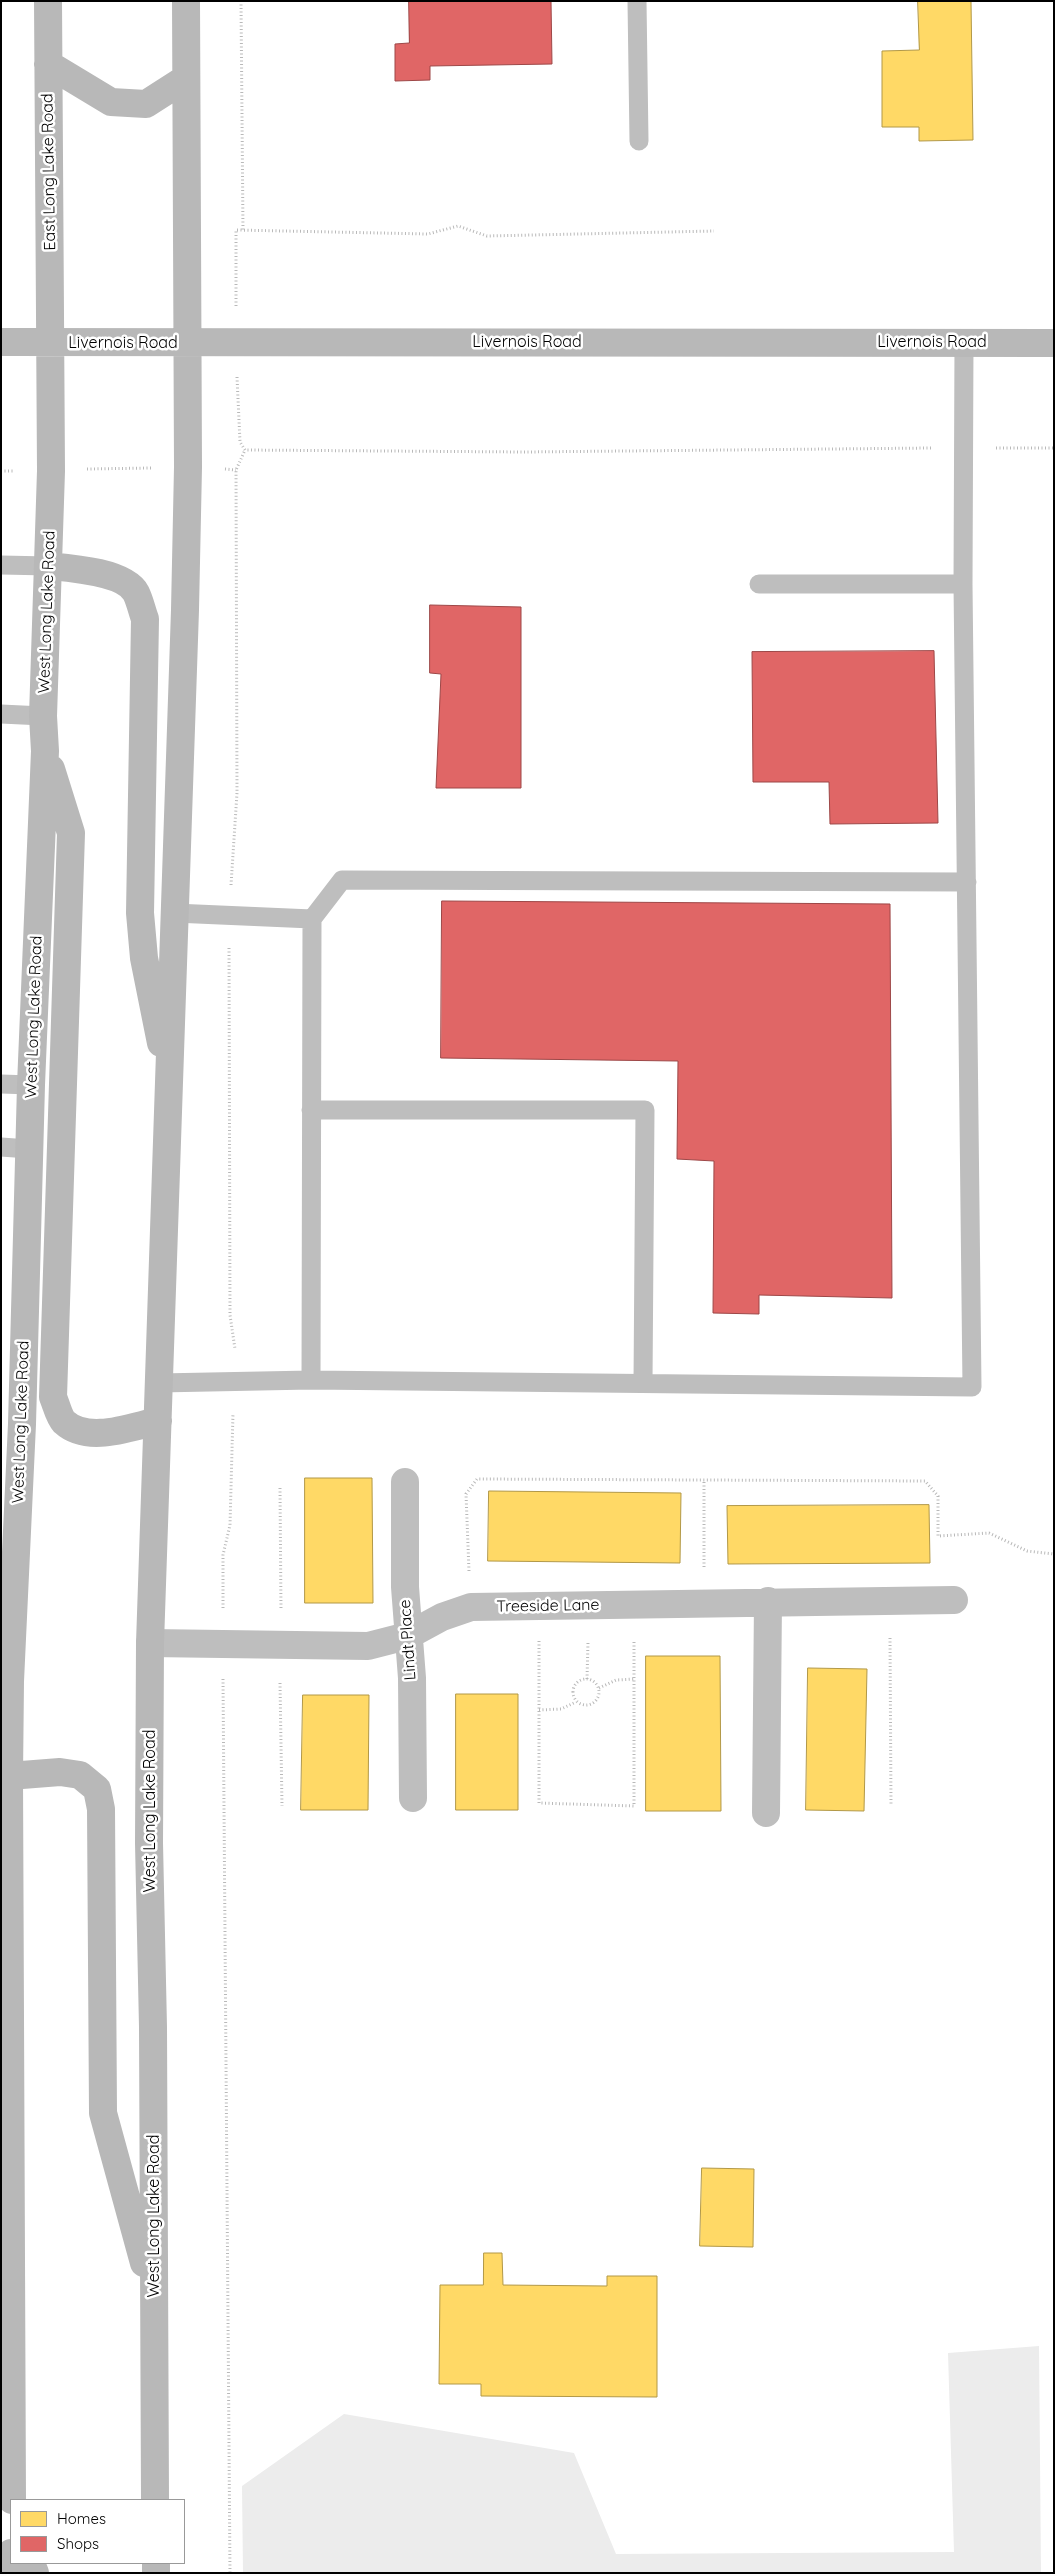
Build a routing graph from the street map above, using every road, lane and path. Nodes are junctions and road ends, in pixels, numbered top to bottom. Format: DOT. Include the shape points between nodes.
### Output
graph roads {
  1 [pos="48,1"];
  2 [pos="186,1"];
  3 [pos="241,1"];
  4 [pos="637,1"];
  5 [pos="48,64"];
  6 [pos="185,78"];
  7 [pos="639,141"];
  8 [pos="236,230"];
  9 [pos="243,230"];
  10 [pos="714,231"];
  11 [pos="1,342"];
  12 [pos="964,342"];
  13 [pos="51,343"];
  14 [pos="187,343"];
  15 [pos="1054,343"];
  16 [pos="240,442"];
  17 [pos="934,448"];
  18 [pos="986,448"];
  19 [pos="1054,448"];
  20 [pos="245,450"];
  21 [pos="155,468"];
  22 [pos="228,469"];
  23 [pos="86,470"];
  24 [pos="236,470"];
  25 [pos="1,471"];
  26 [pos="10,471"];
  27 [pos="1,565"];
  28 [pos="49,566"];
  29 [pos="759,584"];
  30 [pos="963,584"];
  31 [pos="1,714"];
  32 [pos="43,716"];
  33 [pos="45,751"];
  34 [pos="967,882"];
  35 [pos="230,892"];
  36 [pos="174,913"];
  37 [pos="312,919"];
  38 [pos="229,946"];
  39 [pos="1,1084"];
  40 [pos="31,1084"];
  41 [pos="170,1089"];
  42 [pos="311,1110"];
  43 [pos="1,1147"];
  44 [pos="29,1149"];
  45 [pos="235,1355"];
  46 [pos="311,1380"];
  47 [pos="159,1383"];
  48 [pos="644,1383"];
  49 [pos="233,1405"];
  50 [pos="158,1421"];
  51 [pos="704,1480"];
  52 [pos="405,1482"];
  53 [pos="280,1488"];
  54 [pos="1054,1554"];
  55 [pos="704,1571"];
  56 [pos="469,1579"];
  57 [pos="954,1600"];
  58 [pos="768,1602"];
  59 [pos="281,1611"];
  60 [pos="223,1612"];
  61 [pos="407,1636"];
  62 [pos="890,1637"];
  63 [pos="539,1638"];
  64 [pos="588,1638"];
  65 [pos="634,1638"];
  66 [pos="150,1643"];
  67 [pos="223,1675"];
  68 [pos="587,1679"];
  69 [pos="634,1679"];
  70 [pos="280,1683"];
  71 [pos="598,1688"];
  72 [pos="576,1702"];
  73 [pos="539,1710"];
  74 [pos="9,1776"];
  75 [pos="413,1798"];
  76 [pos="5,1803"];
  77 [pos="282,1806"];
  78 [pos="891,1806"];
  79 [pos="766,1813"];
  80 [pos="154,2298"];
  81 [pos="12,2499"];
  82 [pos="155,2499"];
  83 [pos="230,2573"];
  1 -- 5 [label="main road, East Long Lake Road"];
  2 -- 6 [label="main road"];
  3 -- 9 [label="path"];
  4 -- 7 [label="lane"];
  5 -- 6 [label="main road" via="111,102 146,104"];
  5 -- 13 [label="main road, East Long Lake Road"];
  6 -- 14 [label="main road"];
  8 -- 9 [label="path"];
  9 -- 10 [label="path" via="428,234 458,226 487,236"];
  11 -- 13 [label="main road, Livernois Road"];
  12 -- 14 [label="main road, Livernois Road"];
  12 -- 15 [label="main road, Livernois Road"];
  12 -- 30 [label="lane"];
  13 -- 14 [label="main road, Livernois Road"];
  13 -- 28 [label="main road, West Long Lake Road"];
  14 -- 36 [label="main road, West Long Lake Road" via="185,600"];
  16 -- 20 [label="path"];
  17 -- 20 [label="path" via="524,452"];
  18 -- 19 [label="path"];
  20 -- 24 [label="path"];
  21 -- 23 [label="path"];
  22 -- 24 [label="path"];
  24 -- 35 [label="path" via="237,793 236,848"];
  25 -- 26 [label="path"];
  27 -- 28 [label="lane"];
  28 -- 32 [label="main road, West Long Lake Road"];
  28 -- 41 [label="main road" via="88,570 115,578 135,591 145,619 140,913 144,958"];
  29 -- 30 [label="lane"];
  30 -- 34 [label="lane"];
  31 -- 32 [label="lane"];
  32 -- 33 [label="main road, West Long Lake Road"];
  33 -- 40 [label="main road, West Long Lake Road"];
  33 -- 50 [label="main road" via="71,833 53,1397 63,1421 83,1432 105,1432"];
  34 -- 37 [label="lane" via="342,880"];
  34 -- 48 [label="lane" via="972,1387"];
  36 -- 37 [label="lane"];
  36 -- 41 [label="main road, West Long Lake Road"];
  37 -- 42 [label="lane"];
  38 -- 45 [label="path" via="230,1315"];
  39 -- 40 [label="lane"];
  40 -- 44 [label="main road, West Long Lake Road"];
  41 -- 47 [label="main road, West Long Lake Road"];
  42 -- 46 [label="lane"];
  42 -- 48 [label="lane" via="645,1110"];
  43 -- 44 [label="lane"];
  44 -- 74 [label="main road, West Long Lake Road"];
  46 -- 47 [label="lane"];
  46 -- 48 [label="lane"];
  47 -- 50 [label="main road, West Long Lake Road"];
  49 -- 60 [label="path" via="230,1525 223,1556"];
  50 -- 66 [label="main road, West Long Lake Road"];
  51 -- 54 [label="path" via="925,1481 938,1496 938,1536 989,1533 1027,1551"];
  51 -- 55 [label="path"];
  51 -- 56 [label="path" via="477,1479 466,1494"];
  52 -- 61 [label="street, Lindt Place"];
  53 -- 59 [label="path"];
  57 -- 58 [label="street, Treeside Lane"];
  58 -- 61 [label="street, Treeside Lane" via="470,1607 442,1617"];
  58 -- 79 [label="street"];
  61 -- 66 [label="street, Treeside Lane" via="368,1646"];
  61 -- 75 [label="street, Lindt Place" via="412,1678"];
  62 -- 78 [label="path"];
  63 -- 73 [label="path"];
  64 -- 68 [label="path"];
  65 -- 69 [label="path"];
  66 -- 80 [label="main road, West Long Lake Road" via="148,1843"];
  67 -- 83 [label="path"];
  68 -- 71 [label="path"];
  68 -- 72 [label="path" via="580,1680 574,1687 572,1694"];
  69 -- 71 [label="path" via="616,1680"];
  69 -- 73 [label="path" via="634,1806 540,1803"];
  70 -- 77 [label="path"];
  71 -- 72 [label="path" via="598,1697 593,1704"];
  72 -- 73 [label="path" via="561,1709"];
  74 -- 76 [label="main road, West Long Lake Road"];
  74 -- 80 [label="main road" via="60,1772 80,1776 98,1789 101,1809 103,2113"];
  76 -- 81 [label="main road, West Long Lake Road"];
  80 -- 82 [label="main road, West Long Lake Road"];
}
